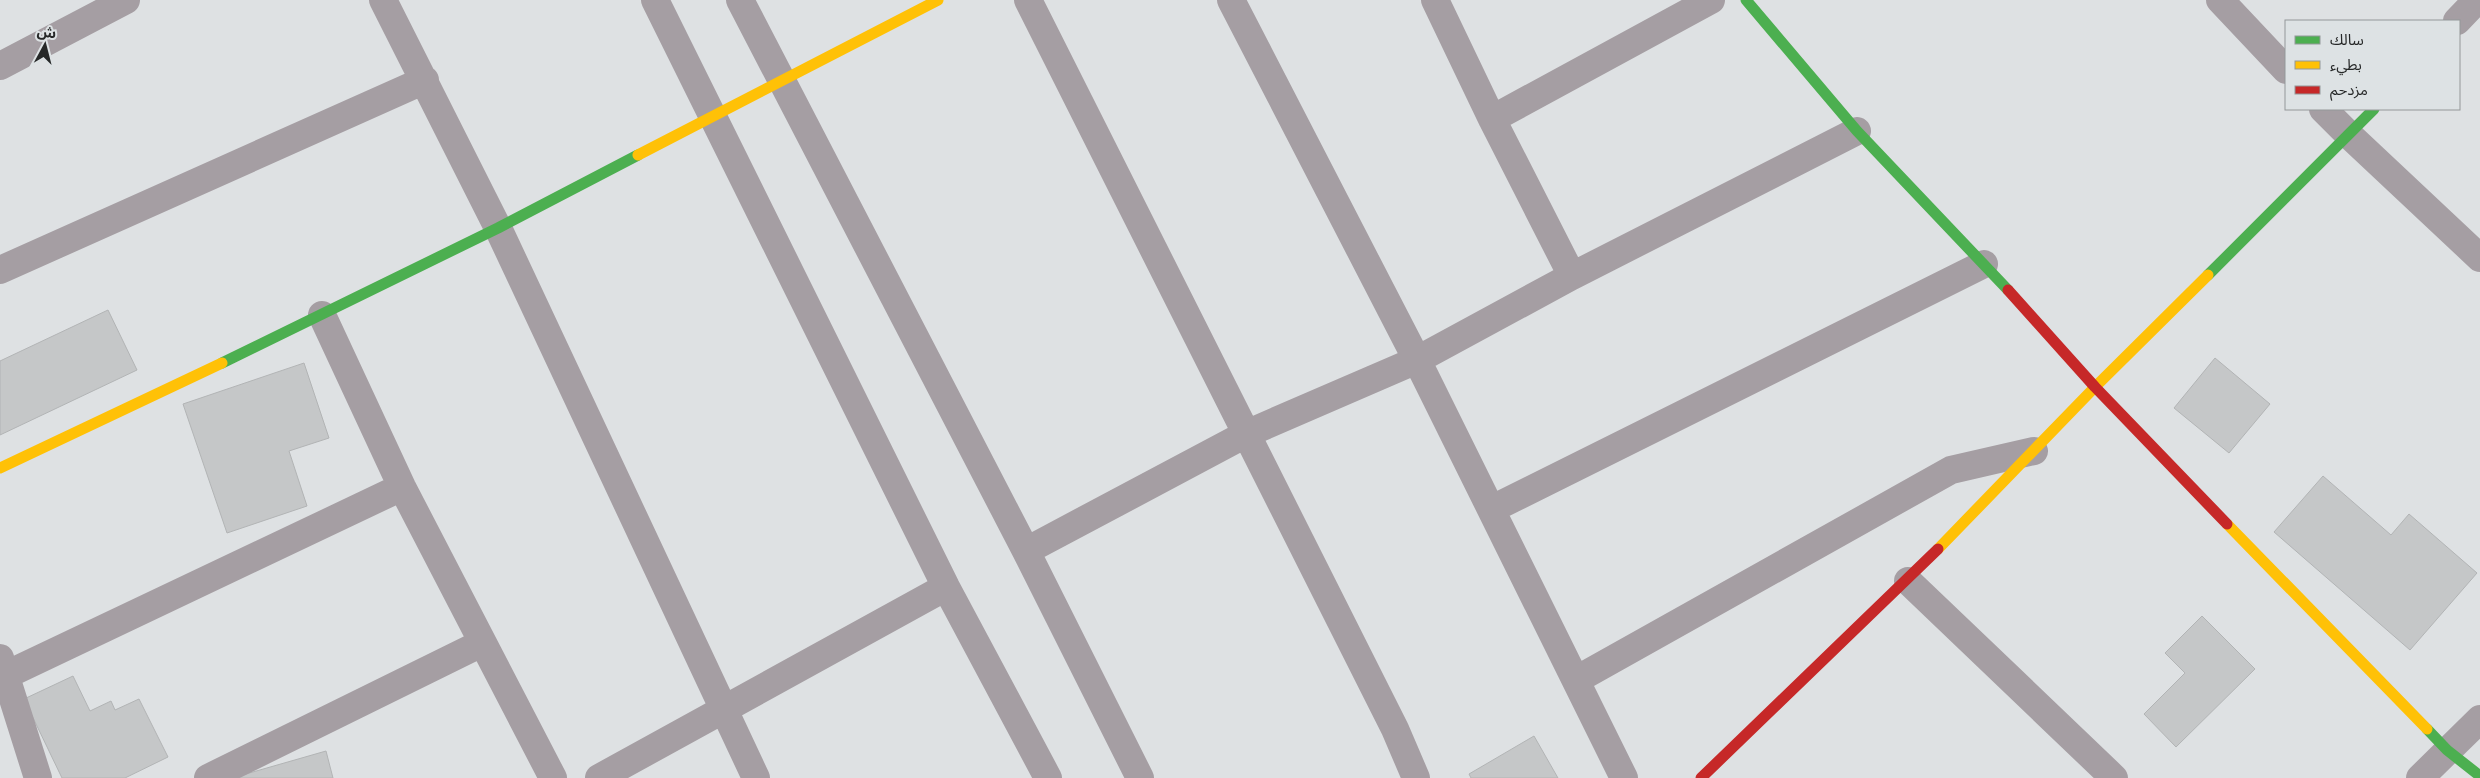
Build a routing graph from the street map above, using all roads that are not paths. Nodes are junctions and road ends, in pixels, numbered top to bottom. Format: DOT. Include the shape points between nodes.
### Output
graph roads {
  1 [pos="126,0"];
  2 [pos="383,0"];
  3 [pos="655,0"];
  4 [pos="740,0"];
  5 [pos="938,0"];
  6 [pos="1028,0"];
  7 [pos="1231,0"];
  8 [pos="1434,0"];
  9 [pos="1711,0"];
  10 [pos="1746,0"];
  11 [pos="2220,0"];
  12 [pos="2477,0"];
  13 [pos="2458,20"];
  14 [pos="0,66"];
  15 [pos="2285,69"];
  16 [pos="425,80"];
  17 [pos="781,82"];
  18 [pos="2324,110"];
  19 [pos="2373,110"];
  20 [pos="714,116"];
  21 [pos="1492,119"];
  22 [pos="1857,131"];
  23 [pos="2349,136"];
  24 [pos="498,228"];
  25 [pos="2480,258"];
  26 [pos="1984,264"];
  27 [pos="0,270"];
  28 [pos="1572,276"];
  29 [pos="322,315"];
  30 [pos="1417,360"];
  31 [pos="2095,387"];
  32 [pos="1246,434"];
  33 [pos="2034,450"];
  34 [pos="0,468"];
  35 [pos="402,488"];
  36 [pos="1492,509"];
  37 [pos="1026,551"];
  38 [pos="1908,581"];
  39 [pos="946,588"];
  40 [pos="482,643"];
  41 [pos="3,667"];
  42 [pos="1576,680"];
  43 [pos="722,708"];
  44 [pos="2480,719"];
  45 [pos="2447,750"];
  46 [pos="2108,776"];
  47 [pos="2480,776"];
  48 [pos="38,778"];
  49 [pos="208,778"];
  50 [pos="553,778"];
  51 [pos="599,778"];
  52 [pos="756,778"];
  53 [pos="1048,778"];
  54 [pos="1140,778"];
  55 [pos="1416,778"];
  56 [pos="1624,778"];
  57 [pos="1701,778"];
  58 [pos="2420,778"];
  1 -- 14 [label="street"];
  2 -- 16 [label="street"];
  3 -- 20 [label="street"];
  4 -- 17 [label="street"];
  5 -- 17 [label="street"];
  6 -- 32 [label="street"];
  7 -- 30 [label="street"];
  8 -- 21 [label="street"];
  9 -- 21 [label="street"];
  10 -- 22 [label="street"];
  11 -- 15 [label="street"];
  12 -- 13 [label="street"];
  16 -- 24 [label="street"];
  16 -- 27 [label="street"];
  17 -- 20 [label="street"];
  17 -- 37 [label="street"];
  18 -- 23 [label="street"];
  19 -- 23 [label="street"];
  20 -- 24 [label="street"];
  20 -- 39 [label="street"];
  21 -- 28 [label="street"];
  22 -- 26 [label="street"];
  22 -- 28 [label="street"];
  23 -- 25 [label="street"];
  23 -- 31 [label="street"];
  24 -- 29 [label="street"];
  24 -- 43 [label="street"];
  26 -- 31 [label="street"];
  26 -- 36 [label="street"];
  28 -- 30 [label="street"];
  29 -- 34 [label="street"];
  29 -- 35 [label="street"];
  30 -- 32 [label="street"];
  30 -- 36 [label="street"];
  31 -- 33 [label="street"];
  31 -- 45 [label="street"];
  32 -- 37 [label="street"];
  32 -- 55 [label="street" via="1395,729"];
  33 -- 38 [label="street"];
  33 -- 42 [label="street" via="1952,470"];
  35 -- 40 [label="street"];
  35 -- 41 [label="street"];
  36 -- 42 [label="street"];
  37 -- 54 [label="street"];
  38 -- 46 [label="street"];
  38 -- 57 [label="street"];
  39 -- 43 [label="street"];
  39 -- 53 [label="street"];
  40 -- 49 [label="street"];
  40 -- 50 [label="street"];
  41 -- 48 [label="street"];
  42 -- 56 [label="street"];
  43 -- 51 [label="street"];
  43 -- 52 [label="street"];
  44 -- 45 [label="street"];
  45 -- 47 [label="street"];
  45 -- 58 [label="street"];
}
